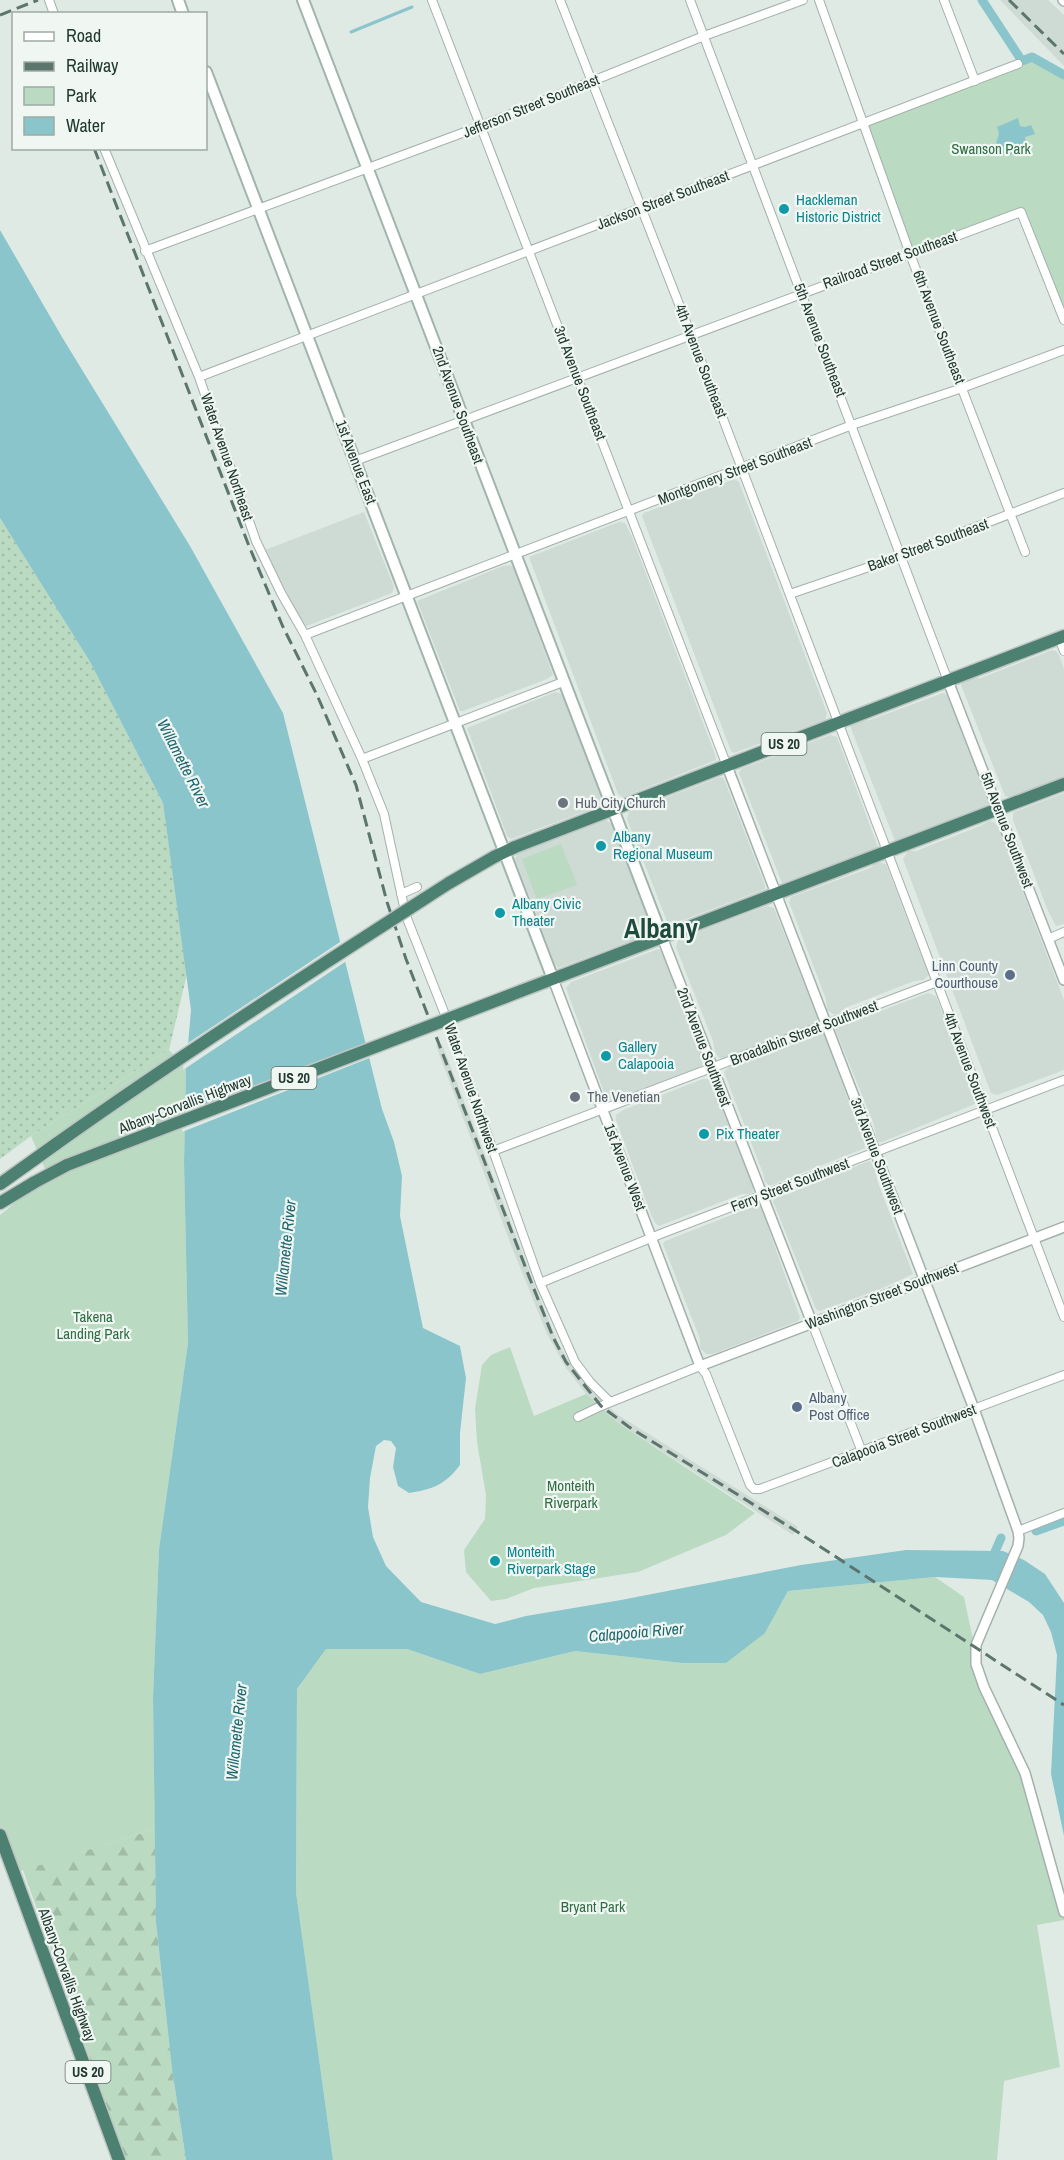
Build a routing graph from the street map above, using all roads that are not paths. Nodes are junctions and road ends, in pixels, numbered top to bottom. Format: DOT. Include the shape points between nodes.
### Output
graph roads {
  1 [pos="303,0"];
  2 [pos="432,0"];
  3 [pos="560,0"];
  4 [pos="690,0"];
  5 [pos="803,0"];
  6 [pos="819,0"];
  7 [pos="945,0"];
  8 [pos="704,36"];
  9 [pos="1018,64"];
  10 [pos="207,75"];
  11 [pos="975,81"];
  12 [pos="592,82"];
  13 [pos="862,124"];
  14 [pos="481,126"];
  15 [pos="105,150"];
  16 [pos="752,166"];
  17 [pos="368,168"];
  18 [pos="642,207"];
  19 [pos="259,210"];
  20 [pos="145,251"];
  21 [pos="530,252"];
  22 [pos="910,254"];
  23 [pos="802,292"];
  24 [pos="417,294"];
  25 [pos="1064,320"];
  26 [pos="308,334"];
  27 [pos="691,335"];
  28 [pos="1064,350"];
  29 [pos="199,377"];
  30 [pos="578,378"];
  31 [pos="962,388"];
  32 [pos="462,419"];
  33 [pos="852,425"];
  34 [pos="355,461"];
  35 [pos="742,468"];
  36 [pos="1064,493"];
  37 [pos="629,511"];
  38 [pos="1011,514"];
  39 [pos="1025,552"];
  40 [pos="515,555"];
  41 [pos="901,556"];
  42 [pos="790,594"];
  43 [pos="407,597"];
  44 [pos="305,635"];
  45 [pos="1062,637"];
  46 [pos="1064,651"];
  47 [pos="948,681"];
  48 [pos="563,682"];
  49 [pos="456,723"];
  50 [pos="838,723"];
  51 [pos="362,759"];
  52 [pos="727,766"];
  53 [pos="1064,784"];
  54 [pos="999,809"];
  55 [pos="612,810"];
  56 [pos="888,851"];
  57 [pos="505,852"];
  58 [pos="417,886"];
  59 [pos="401,894"];
  60 [pos="777,895"];
  61 [pos="1064,932"];
  62 [pos="662,937"];
  63 [pos="1048,939"];
  64 [pos="553,979"];
  65 [pos="1064,980"];
  66 [pos="937,982"];
  67 [pos="827,1025"];
  68 [pos="713,1069"];
  69 [pos="1064,1080"];
  70 [pos="603,1110"];
  71 [pos="986,1110"];
  72 [pos="493,1151"];
  73 [pos="876,1152"];
  74 [pos="0,1184"];
  75 [pos="762,1196"];
  76 [pos="0,1203"];
  77 [pos="1064,1227"];
  78 [pos="651,1238"];
  79 [pos="1035,1238"];
  80 [pos="924,1280"];
  81 [pos="540,1283"];
  82 [pos="1064,1317"];
  83 [pos="812,1323"];
  84 [pos="700,1366"];
  85 [pos="1064,1375"];
  86 [pos="610,1402"];
  87 [pos="974,1409"];
  88 [pos="578,1417"];
  89 [pos="862,1452"];
  90 [pos="748,1480"];
  91 [pos="1064,1513"];
  92 [pos="1018,1531"];
  93 [pos="0,1835"];
  94 [pos="3,1854"];
  95 [pos="1064,1912"];
  96 [pos="120,2160"];
  1 -- 17 [label="main road, 2nd Avenue Southeast"];
  2 -- 14 [label="street, 3rd Avenue Southeast"];
  3 -- 12 [label="street, 4th Avenue Southeast"];
  4 -- 8 [label="street, 5th Avenue Southeast"];
  5 -- 8 [label="street, Jefferson Street Southeast"];
  6 -- 13 [label="street, 6th Avenue Southeast"];
  7 -- 11 [label="street"];
  8 -- 12 [label="street, Jefferson Street Southeast"];
  8 -- 16 [label="street, 5th Avenue Southeast"];
  9 -- 11 [label="street, Jackson Street Southeast"];
  10 -- 19 [label="main road, 1st Avenue East"];
  11 -- 13 [label="street, Jackson Street Southeast"];
  12 -- 14 [label="street, Jefferson Street Southeast"];
  12 -- 18 [label="street, 4th Avenue Southeast"];
  13 -- 16 [label="street, Jackson Street Southeast"];
  13 -- 22 [label="street, 6th Avenue Southeast"];
  14 -- 17 [label="street, Jefferson Street Southeast"];
  14 -- 21 [label="street, 3rd Avenue Southeast"];
  15 -- 20 [label="street, Water Avenue Northeast"];
  16 -- 18 [label="street, Jackson Street Southeast"];
  16 -- 23 [label="street, 5th Avenue Southeast"];
  17 -- 19 [label="street, Jefferson Street Southeast"];
  17 -- 24 [label="main road, 2nd Avenue Southeast"];
  18 -- 21 [label="street, Jackson Street Southeast"];
  18 -- 27 [label="street, 4th Avenue Southeast"];
  19 -- 20 [label="street, Jefferson Street Southeast"];
  19 -- 26 [label="main road, 1st Avenue East"];
  20 -- 29 [label="street, Water Avenue Northeast"];
  21 -- 24 [label="street, Jackson Street Southeast"];
  21 -- 30 [label="street, 3rd Avenue Southeast"];
  22 -- 23 [label="street, Railroad Street Southeast"];
  22 -- 25 [label="street, Railroad Street Southeast" via="1021,212"];
  22 -- 31 [label="street, 6th Avenue Southeast"];
  23 -- 27 [label="street, Railroad Street Southeast"];
  23 -- 33 [label="street, 5th Avenue Southeast"];
  24 -- 26 [label="street, Jackson Street Southeast"];
  24 -- 32 [label="main road, 2nd Avenue Southeast"];
  26 -- 29 [label="street, Jackson Street Southeast"];
  26 -- 34 [label="main road, 1st Avenue East"];
  27 -- 30 [label="street, Railroad Street Southeast"];
  27 -- 35 [label="street, 4th Avenue Southeast"];
  28 -- 31 [label="street, Montgomery Street Southeast"];
  29 -- 44 [label="street, Water Avenue Northeast" via="256,541"];
  30 -- 32 [label="street, Railroad Street Southeast"];
  30 -- 37 [label="street, 3rd Avenue Southeast"];
  31 -- 33 [label="street, Montgomery Street Southeast"];
  31 -- 38 [label="street, 6th Avenue Southeast"];
  32 -- 34 [label="street, Railroad Street Southeast"];
  32 -- 40 [label="main road, 2nd Avenue Southeast"];
  33 -- 35 [label="street, Montgomery Street Southeast"];
  33 -- 41 [label="street, 5th Avenue Southeast"];
  34 -- 43 [label="main road, 1st Avenue East"];
  35 -- 37 [label="street, Montgomery Street Southeast"];
  35 -- 42 [label="street, 4th Avenue Southeast"];
  36 -- 38 [label="street, Baker Street Southeast"];
  37 -- 40 [label="street, Montgomery Street Southeast"];
  37 -- 52 [label="street, 3rd Avenue Southeast"];
  38 -- 39 [label="street, 6th Avenue Southeast"];
  38 -- 41 [label="street, Baker Street Southeast"];
  40 -- 43 [label="street, Montgomery Street Southeast"];
  40 -- 48 [label="main road, 2nd Avenue Southeast"];
  41 -- 42 [label="street, Baker Street Southeast"];
  41 -- 47 [label="street, 5th Avenue Southeast"];
  42 -- 50 [label="street, 4th Avenue Southeast"];
  43 -- 44 [label="street, Montgomery Street Southeast"];
  43 -- 49 [label="main road, 1st Avenue East"];
  44 -- 51 [label="street, Water Avenue Northeast"];
  45 -- 46 [label="street"];
  45 -- 47 [label="highway, US 20"];
  47 -- 50 [label="highway, US 20"];
  47 -- 54 [label="street, 5th Avenue Southwest"];
  48 -- 49 [label="street"];
  48 -- 55 [label="main road, 2nd Avenue Southeast"];
  49 -- 51 [label="street"];
  49 -- 57 [label="main road, 1st Avenue East"];
  50 -- 52 [label="highway, US 20"];
  50 -- 56 [label="street, 4th Avenue Southwest"];
  51 -- 59 [label="street, Water Avenue Northwest" via="384,814"];
  52 -- 55 [label="highway, US 20"];
  52 -- 60 [label="street, 3rd Avenue Southwest"];
  53 -- 54 [label="highway, US 20"];
  54 -- 56 [label="highway, US 20"];
  54 -- 63 [label="street, 5th Avenue Southwest"];
  55 -- 57 [label="highway, US 20"];
  55 -- 62 [label="main road, 2nd Avenue Southwest"];
  56 -- 60 [label="highway, US 20"];
  56 -- 66 [label="street, 4th Avenue Southwest"];
  57 -- 64 [label="main road, 1st Avenue West"];
  57 -- 74 [label="highway, Albany-Corvallis Highway / US 20, bridge" via="449,883 110,1105"];
  58 -- 59 [label="street"];
  59 -- 72 [label="street, Water Avenue Northwest"];
  60 -- 62 [label="highway, US 20"];
  60 -- 67 [label="street, 3rd Avenue Southwest"];
  61 -- 63 [label="street"];
  62 -- 64 [label="highway, US 20"];
  62 -- 68 [label="street, 2nd Avenue Southwest"];
  63 -- 65 [label="street, 5th Avenue Southwest"];
  64 -- 70 [label="street, 1st Avenue West"];
  64 -- 76 [label="highway, Albany-Corvallis Highway / US 20, bridge" via="67,1166"];
  66 -- 67 [label="street, Broadalbin Street Southwest"];
  66 -- 71 [label="street, 4th Avenue Southwest"];
  67 -- 68 [label="street, Broadalbin Street Southwest"];
  67 -- 73 [label="street, 3rd Avenue Southwest"];
  68 -- 70 [label="street, Broadalbin Street Southwest"];
  68 -- 75 [label="street, 2nd Avenue Southwest"];
  69 -- 71 [label="street, Ferry Street Southwest"];
  70 -- 72 [label="street, Broadalbin Street Southwest"];
  70 -- 78 [label="street, 1st Avenue West"];
  71 -- 73 [label="street, Ferry Street Southwest"];
  71 -- 79 [label="street, 4th Avenue Southwest"];
  72 -- 81 [label="street, Water Avenue Northwest"];
  73 -- 75 [label="street, Ferry Street Southwest"];
  73 -- 80 [label="street, 3rd Avenue Southwest"];
  75 -- 78 [label="street, Ferry Street Southwest"];
  75 -- 83 [label="street, 2nd Avenue Southwest"];
  77 -- 79 [label="street, Washington Street Southwest"];
  78 -- 81 [label="street, Ferry Street Southwest"];
  78 -- 84 [label="street, 1st Avenue West"];
  79 -- 80 [label="street, Washington Street Southwest"];
  79 -- 82 [label="street, 4th Avenue Southwest"];
  80 -- 83 [label="street, Washington Street Southwest"];
  80 -- 87 [label="street, 3rd Avenue Southwest"];
  81 -- 86 [label="street, Water Avenue Northwest" via="575,1362"];
  83 -- 84 [label="street, Washington Street Southwest"];
  83 -- 89 [label="street, 2nd Avenue Southwest"];
  84 -- 86 [label="street"];
  84 -- 90 [label="street, 1st Avenue West"];
  85 -- 87 [label="street, Calapooia Street Southwest"];
  86 -- 88 [label="street"];
  87 -- 89 [label="street, Calapooia Street Southwest"];
  87 -- 92 [label="street, 3rd Avenue Southwest"];
  89 -- 90 [label="street, Calapooia Street Southwest" via="764,1488 754,1489"];
  91 -- 92 [label="street"];
  92 -- 95 [label="street, 3rd Avenue Southwest" via="1018,1546 976,1645 976,1664 1025,1773"];
  93 -- 94 [label="highway, Albany-Corvallis Highway / US 20"];
  94 -- 96 [label="highway, Albany-Corvallis Highway / US 20"];
}
